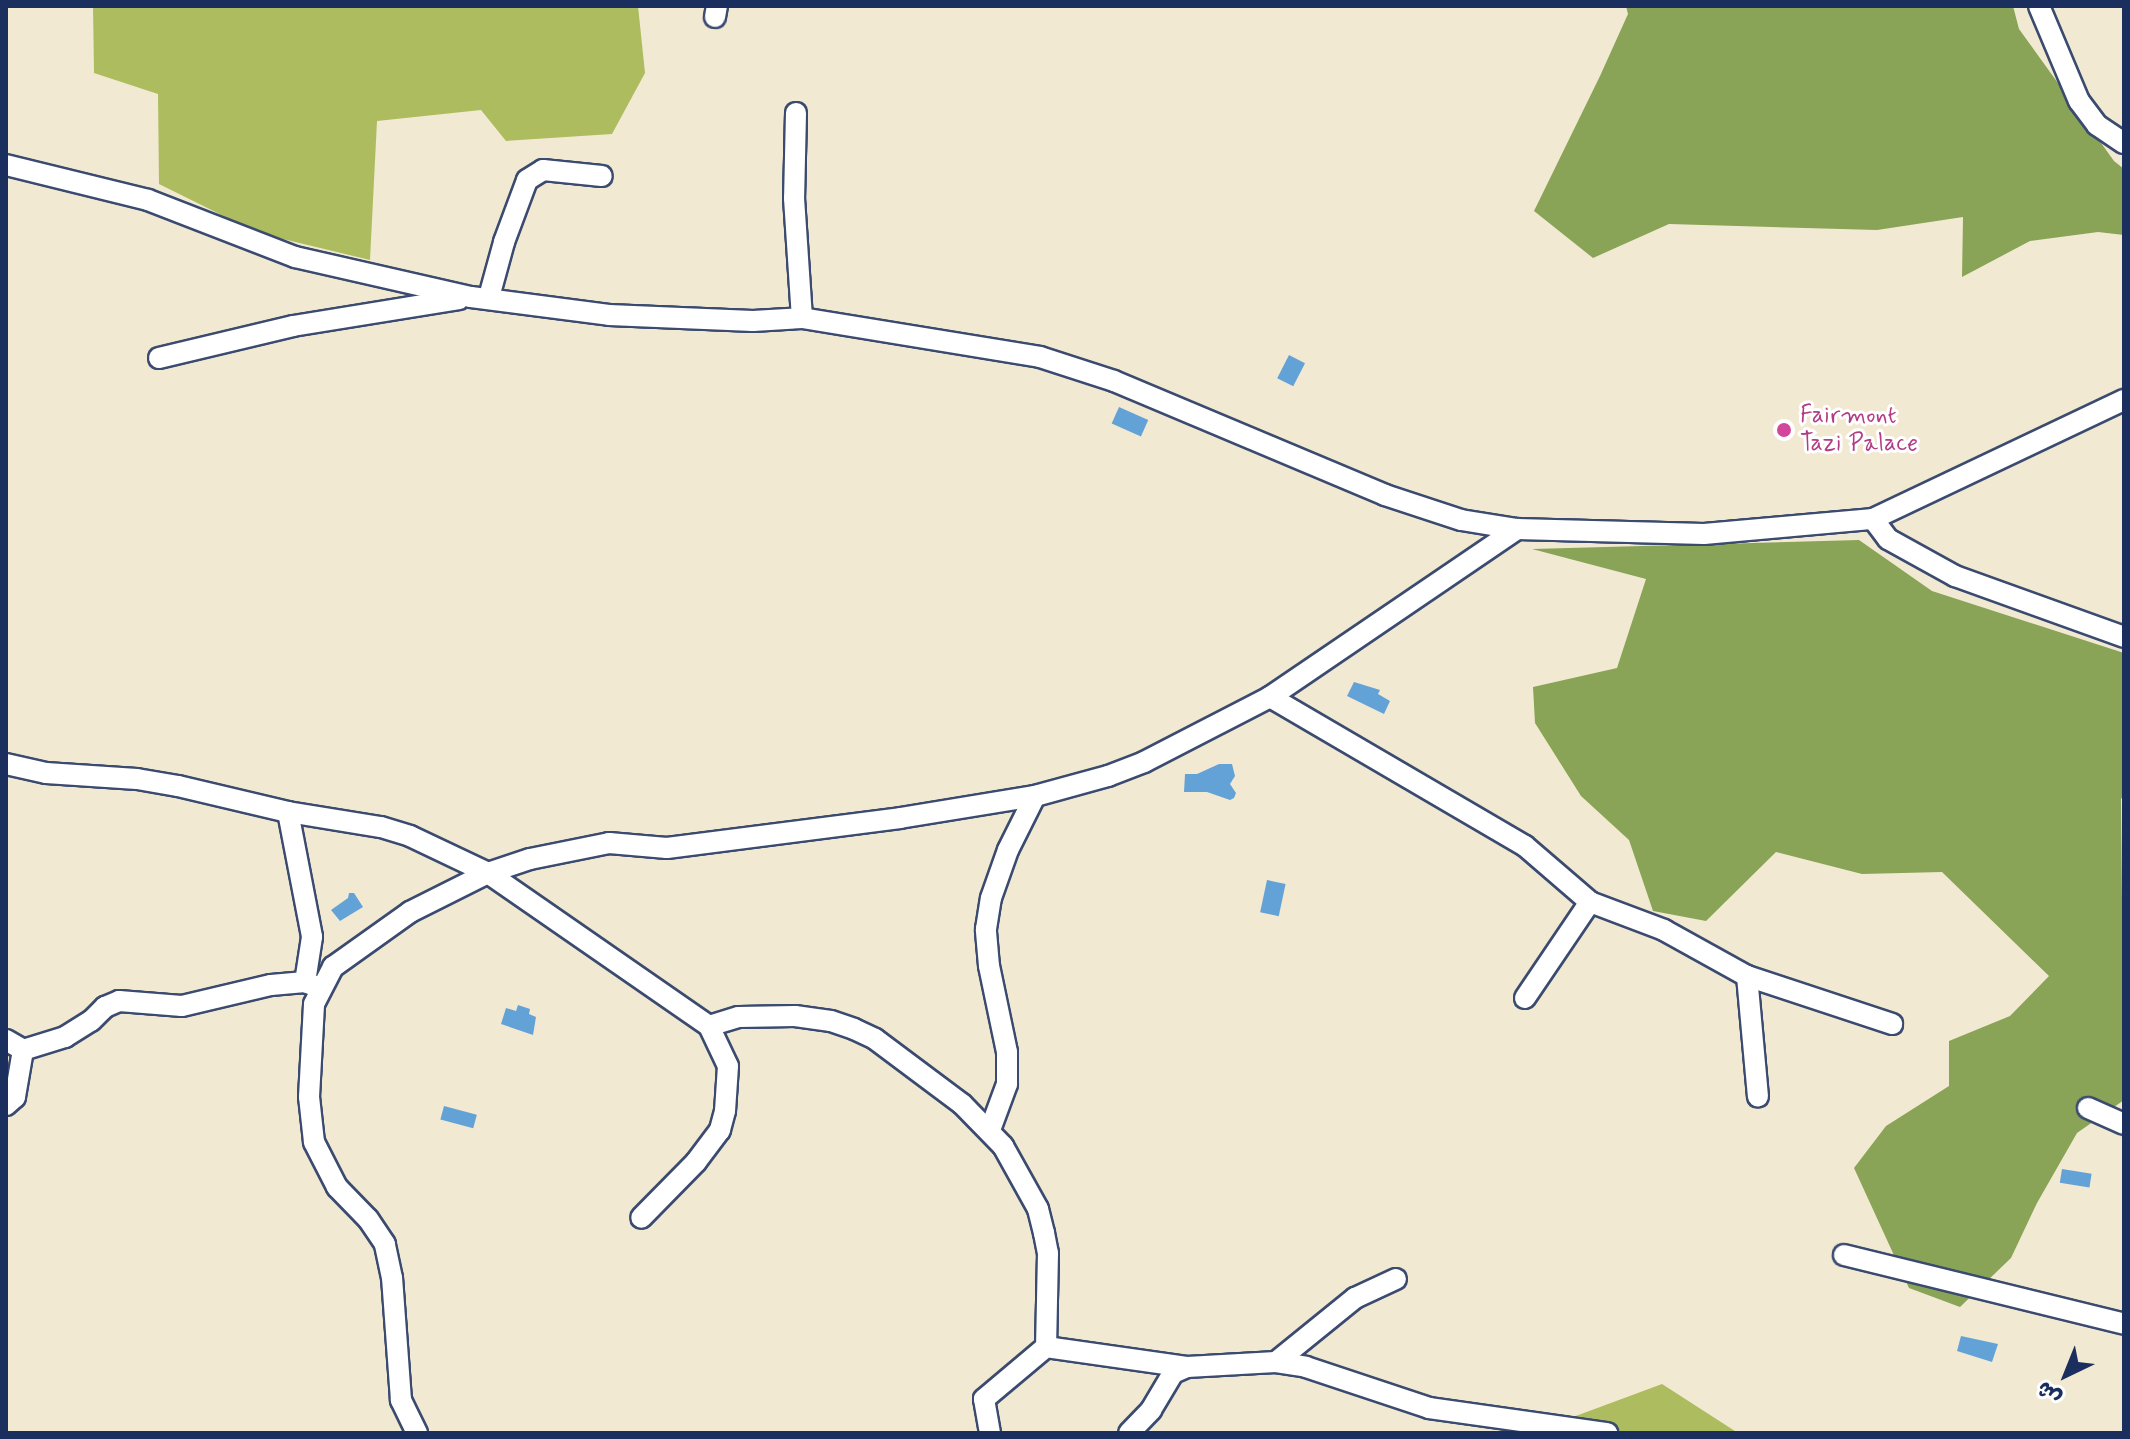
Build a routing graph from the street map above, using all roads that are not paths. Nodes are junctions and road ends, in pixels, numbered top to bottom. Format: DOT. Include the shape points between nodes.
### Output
graph roads {
  1 [pos="2039,6"];
  2 [pos="796,113"];
  3 [pos="2124,143"];
  4 [pos="6,165"];
  5 [pos="602,176"];
  6 [pos="480,297"];
  7 [pos="802,318"];
  8 [pos="159,358"];
  9 [pos="2124,400"];
  10 [pos="1873,519"];
  11 [pos="1517,529"];
  12 [pos="2124,637"];
  13 [pos="1270,697"];
  14 [pos="6,764"];
  15 [pos="1035,796"];
  16 [pos="288,812"];
  17 [pos="488,873"];
  18 [pos="1590,902"];
  19 [pos="1747,976"];
  20 [pos="312,985"];
  21 [pos="1525,998"];
  22 [pos="1892,1024"];
  23 [pos="709,1026"];
  24 [pos="15,1045"];
  25 [pos="1758,1097"];
  26 [pos="6,1105"];
  27 [pos="2088,1108"];
  28 [pos="2124,1124"];
  29 [pos="990,1130"];
  30 [pos="641,1218"];
  31 [pos="1844,1255"];
  32 [pos="1396,1279"];
  33 [pos="2124,1324"];
  34 [pos="1046,1347"];
  35 [pos="1276,1362"];
  36 [pos="1187,1367"];
  37 [pos="421,1432"];
  38 [pos="990,1433"];
  39 [pos="1129,1433"];
  40 [pos="1607,1433"];
  1 -- 3 [label="street" via="2079,101 2097,125"];
  2 -- 7 [label="street" via="794,198"];
  4 -- 6 [label="street" via="148,200 295,257"];
  5 -- 6 [label="street" via="543,170 527,180"];
  6 -- 7 [label="street" via="609,315"];
  6 -- 8 [label="street" via="293,326"];
  7 -- 11 [label="street" via="1040,357 1143,392 1385,495 1461,520"];
  9 -- 10 [label="street"];
  10 -- 11 [label="street" via="1704,534"];
  10 -- 12 [label="street" via="1888,539 1955,576"];
  11 -- 13 [label="street"];
  13 -- 15 [label="street" via="1144,762"];
  13 -- 18 [label="street" via="1525,846"];
  14 -- 16 [label="street" via="46,773 137,779"];
  15 -- 17 [label="street" via="667,848 609,843"];
  15 -- 29 [label="street" via="1008,850 986,929 1007,1052 1007,1084"];
  16 -- 17 [label="street" via="410,836"];
  16 -- 20 [label="street" via="312,937"];
  17 -- 20 [label="street" via="439,895 378,933"];
  17 -- 23 [label="street"];
  18 -- 19 [label="street" via="1664,930"];
  18 -- 21 [label="street"];
  19 -- 22 [label="street"];
  19 -- 25 [label="street"];
  20 -- 24 [label="street" via="271,985 182,1006 119,1001 65,1037"];
  20 -- 37 [label="street" via="309,1097 314,1142 337,1187 385,1244 401,1400"];
  23 -- 29 [label="street" via="739,1017 795,1016 854,1029 903,1059"];
  23 -- 30 [label="street" via="728,1066 720,1130"];
  24 -- 26 [label="street" via="15,1097"];
  27 -- 28 [label="street"];
  29 -- 34 [label="street" via="1029,1193 1044,1233"];
  31 -- 33 [label="street"];
  32 -- 35 [label="street" via="1355,1298"];
  34 -- 36 [label="street"];
  34 -- 38 [label="street" via="984,1399"];
  35 -- 36 [label="street"];
  35 -- 40 [label="street" via="1429,1408"];
  36 -- 39 [label="street" via="1173,1373 1151,1410"];
}
